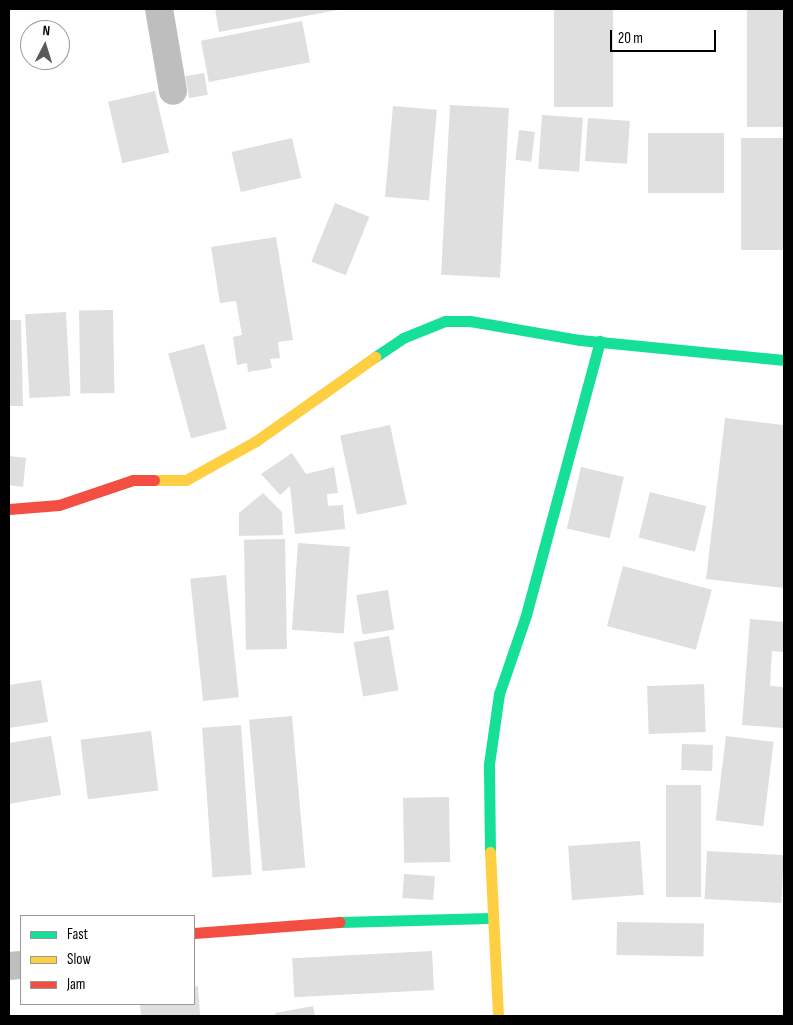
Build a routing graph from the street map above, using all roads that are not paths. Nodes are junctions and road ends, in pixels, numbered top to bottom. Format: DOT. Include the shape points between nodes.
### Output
graph roads {
  1 [pos="159,9"];
  2 [pos="173,90"];
  3 [pos="600,341"];
  4 [pos="784,360"];
  5 [pos="9,509"];
  6 [pos="490,918"];
  7 [pos="195,933"];
  8 [pos="498,1016"];
  1 -- 2 [label="street"];
  3 -- 4 [label="street"];
  3 -- 5 [label="street" via="470,321 421,328 305,403 256,441 186,480 132,480 59,505"];
  3 -- 6 [label="street" via="526,615 499,694 489,764"];
  6 -- 7 [label="street" via="317,923"];
  6 -- 8 [label="street"];
}
